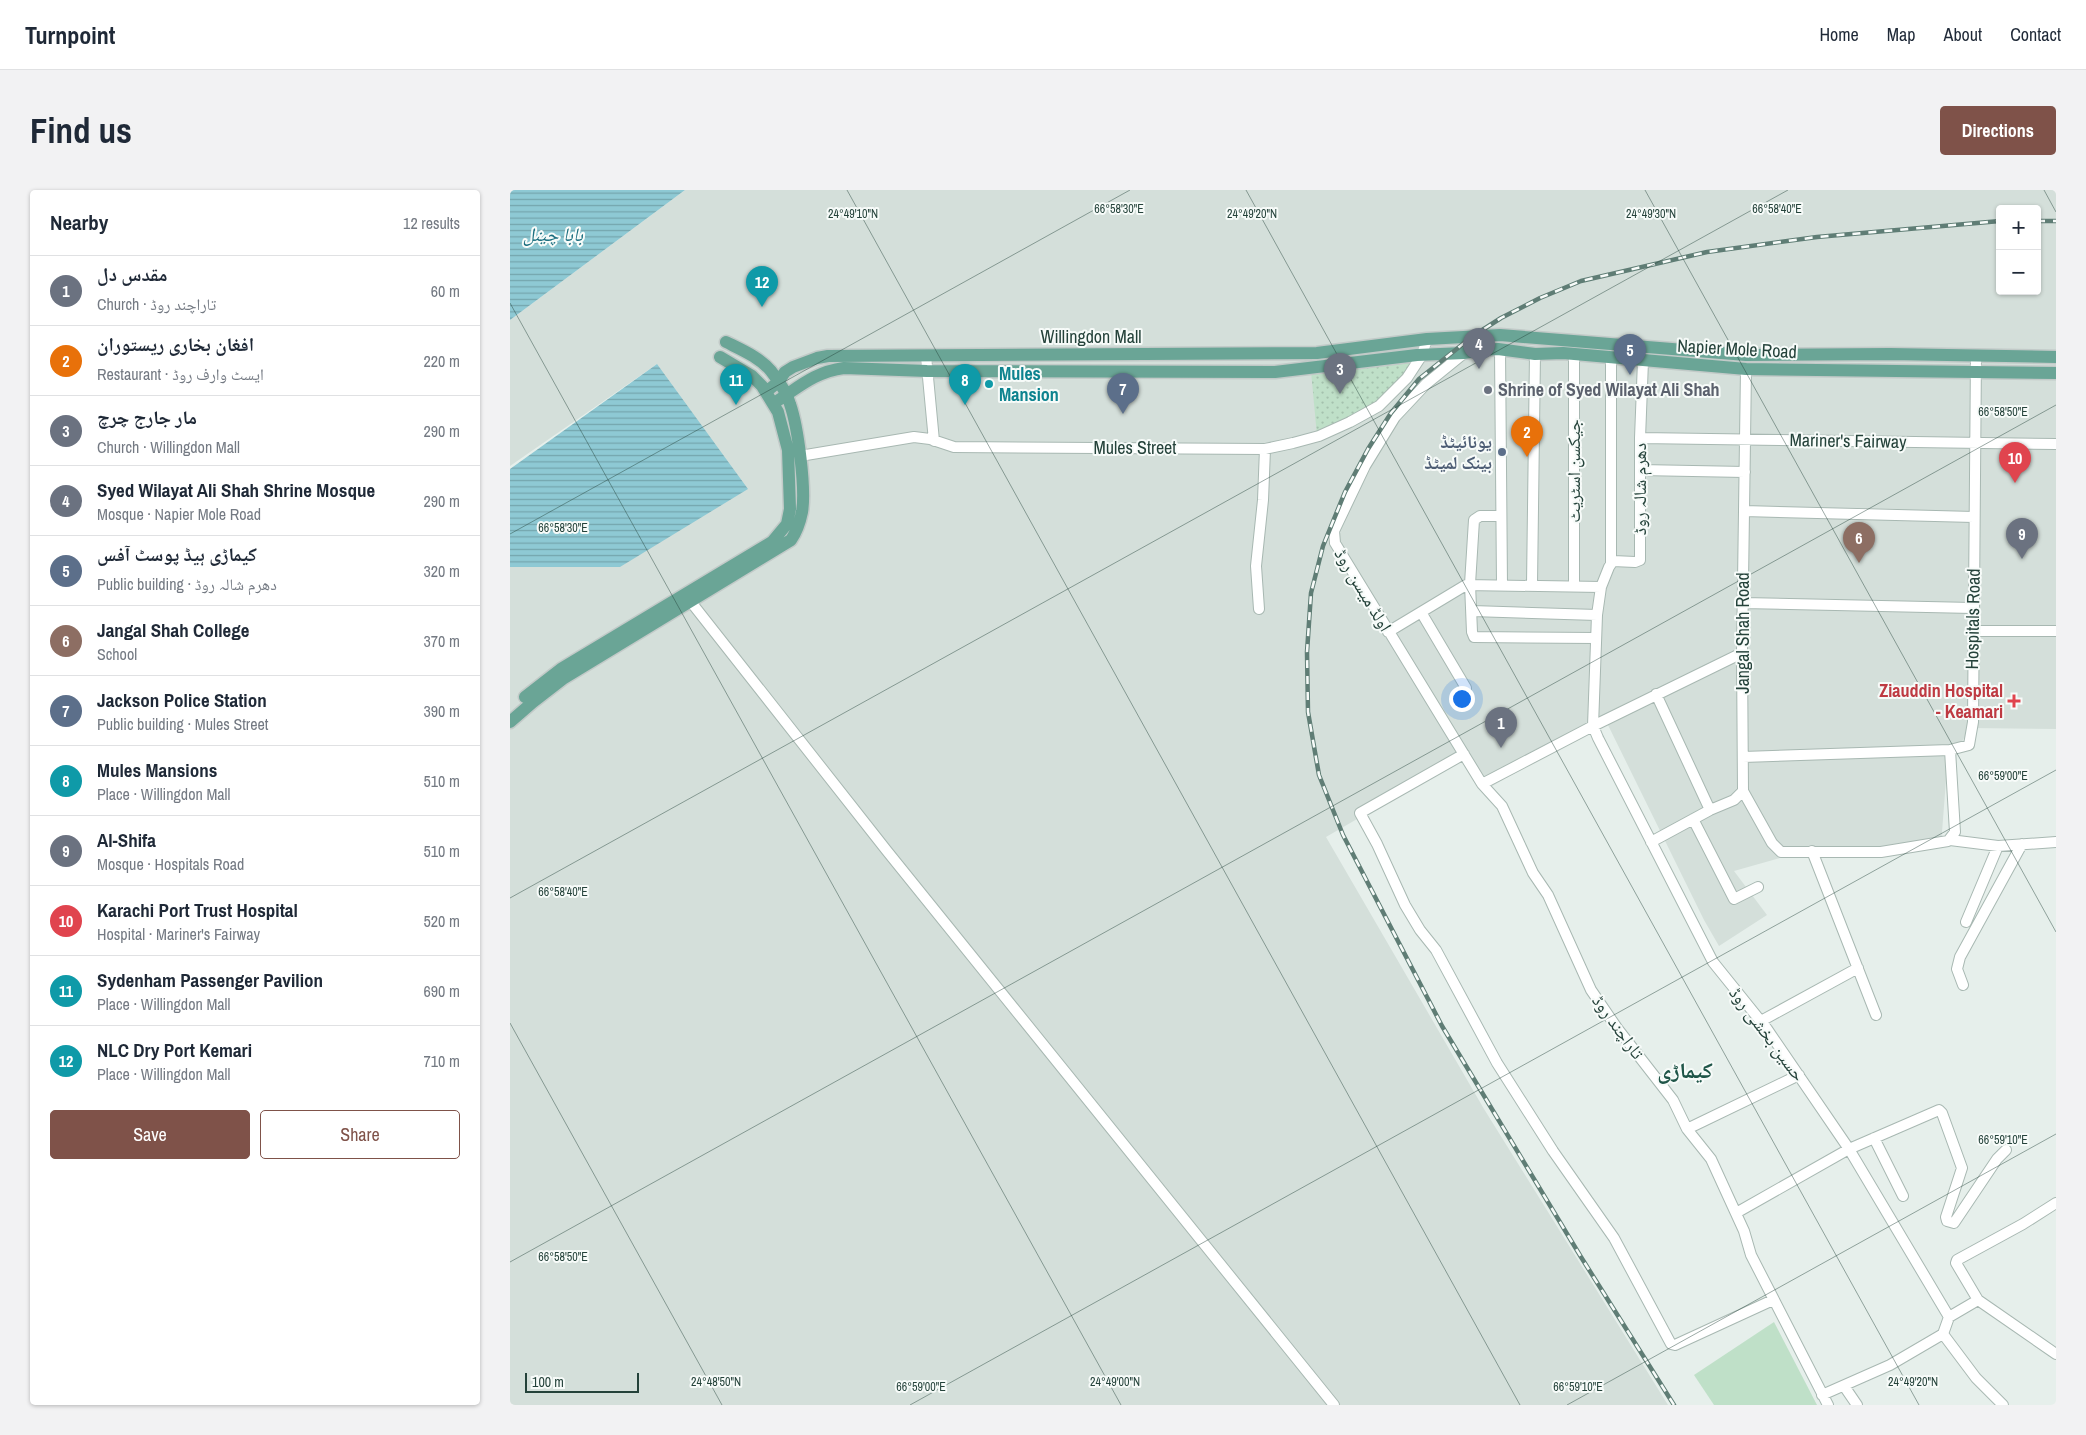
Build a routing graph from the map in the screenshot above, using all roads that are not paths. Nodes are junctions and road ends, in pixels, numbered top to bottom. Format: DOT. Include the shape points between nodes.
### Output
graph roads {
  1 [pos="1485,336"];
  2 [pos="1427,339"];
  3 [pos="726,342"];
  4 [pos="1500,350"];
  5 [pos="1464,353"];
  6 [pos="1535,354"];
  7 [pos="1420,355"];
  8 [pos="1574,355"];
  9 [pos="1976,355"];
  10 [pos="926,356"];
  11 [pos="720,357"];
  12 [pos="2056,357"];
  13 [pos="1611,359"];
  14 [pos="1643,361"];
  15 [pos="1746,369"];
  16 [pos="928,371"];
  17 [pos="1976,373"];
  18 [pos="2056,373"];
  19 [pos="778,382"];
  20 [pos="766,392"];
  21 [pos="786,395"];
  22 [pos="774,403"];
  23 [pos="1640,438"];
  24 [pos="1746,439"];
  25 [pos="934,441"];
  26 [pos="1975,443"];
  27 [pos="2056,444"];
  28 [pos="1264,449"];
  29 [pos="800,456"];
  30 [pos="1640,470"];
  31 [pos="1745,472"];
  32 [pos="1744,511"];
  33 [pos="1501,516"];
  34 [pos="1974,517"];
  35 [pos="1611,563"];
  36 [pos="1470,584"];
  37 [pos="1502,585"];
  38 [pos="1532,585"];
  39 [pos="1574,587"];
  40 [pos="1601,587"];
  41 [pos="691,602"];
  42 [pos="1742,603"];
  43 [pos="1973,608"];
  44 [pos="1259,609"];
  45 [pos="1472,611"];
  46 [pos="1421,612"];
  47 [pos="1597,615"];
  48 [pos="1973,631"];
  49 [pos="2056,631"];
  50 [pos="1388,632"];
  51 [pos="1596,638"];
  52 [pos="1742,653"];
  53 [pos="1466,688"];
  54 [pos="1656,694"];
  55 [pos="510,710"];
  56 [pos="510,722"];
  57 [pos="1593,726"];
  58 [pos="1950,750"];
  59 [pos="1464,754"];
  60 [pos="1743,757"];
  61 [pos="1482,784"];
  62 [pos="1743,791"];
  63 [pos="1710,810"];
  64 [pos="1693,819"];
  65 [pos="1950,840"];
  66 [pos="1651,842"];
  67 [pos="2056,842"];
  68 [pos="2022,844"];
  69 [pos="1998,846"];
  70 [pos="1812,851"];
  71 [pos="1758,887"];
  72 [pos="1966,922"];
  73 [pos="1858,968"];
  74 [pos="1963,985"];
  75 [pos="1876,1015"];
  76 [pos="1761,1022"];
  77 [pos="1799,1075"];
  78 [pos="1687,1129"];
  79 [pos="1874,1138"];
  80 [pos="1849,1149"];
  81 [pos="2006,1150"];
  82 [pos="1903,1196"];
  83 [pos="2056,1203"];
  84 [pos="1736,1213"];
  85 [pos="1772,1300"];
  86 [pos="1978,1300"];
  87 [pos="1949,1317"];
  88 [pos="1942,1334"];
  89 [pos="2056,1354"];
  90 [pos="1844,1386"];
  91 [pos="1822,1395"];
  92 [pos="1334,1405"];
  93 [pos="1828,1405"];
  94 [pos="1857,1405"];
  95 [pos="2003,1405"];
  1 -- 2 [label="main road, Napier Mole Road"];
  1 -- 5 [label="street, اولڈ میسن روڈ"];
  1 -- 9 [label="main road, Napier Mole Road" via="1746,355"];
  2 -- 7 [label="street, Mules Street"];
  2 -- 10 [label="main road, Willingdon Mall" via="1317,353"];
  3 -- 19 [label="main road" via="764,364"];
  4 -- 5 [label="main road, Napier Mole Road"];
  4 -- 6 [label="main road, Napier Mole Road"];
  4 -- 33 [label="street"];
  5 -- 7 [label="main road, Napier Mole Road"];
  5 -- 50 [label="street, اولڈ میسن روڈ" via="1426,384 1395,417 1365,466 1334,531 1337,549"];
  6 -- 8 [label="main road, Napier Mole Road"];
  6 -- 38 [label="street"];
  7 -- 16 [label="main road, Willingdon Mall" via="1275,372"];
  7 -- 28 [label="street, Mules Street" via="1407,378 1379,406 1319,436"];
  8 -- 13 [label="main road, Napier Mole Road"];
  8 -- 39 [label="street, جیکسن اسٹریٹ"];
  9 -- 12 [label="main road, Napier Mole Road"];
  9 -- 17 [label="street, Hospitals Road"];
  10 -- 16 [label="street"];
  10 -- 19 [label="main road, Willingdon Mall" via="817,358 793,367"];
  11 -- 20 [label="main road" via="752,376"];
  13 -- 14 [label="main road, Napier Mole Road"];
  13 -- 35 [label="street"];
  14 -- 15 [label="main road, Napier Mole Road"];
  14 -- 23 [label="street, دھرم شالہ روڈ"];
  15 -- 17 [label="main road, Napier Mole Road"];
  15 -- 24 [label="street, Jangal Shah Road"];
  16 -- 21 [label="main road, Willingdon Mall" via="832,369 810,378"];
  16 -- 25 [label="street"];
  17 -- 18 [label="main road, Napier Mole Road"];
  17 -- 26 [label="street, Hospitals Road"];
  19 -- 20 [label="main road, Willingdon Mall"];
  19 -- 21 [label="main road"];
  20 -- 22 [label="main road"];
  21 -- 22 [label="main road, Willingdon Mall"];
  21 -- 29 [label="main road" via="791,405"];
  22 -- 55 [label="main road" via="788,450 790,509 781,534 561,670"];
  23 -- 24 [label="street, Mariner's Fairway"];
  23 -- 30 [label="street, دھرم شالہ روڈ"];
  24 -- 26 [label="street, Mariner's Fairway"];
  24 -- 31 [label="street, Jangal Shah Road"];
  25 -- 28 [label="street, Mules Street" via="954,447"];
  25 -- 29 [label="street, Mules Street" via="914,437"];
  26 -- 27 [label="street, Mariner's Fairway"];
  26 -- 34 [label="street, Hospitals Road"];
  28 -- 44 [label="street" via="1256,566"];
  29 -- 41 [label="main road" via="803,509 799,528 791,540"];
  30 -- 31 [label="street"];
  30 -- 35 [label="street, دھرم شالہ روڈ" via="1640,560"];
  31 -- 32 [label="street, Jangal Shah Road"];
  32 -- 34 [label="street"];
  32 -- 42 [label="street, Jangal Shah Road"];
  33 -- 36 [label="street" via="1480,516 1474,520"];
  33 -- 37 [label="street"];
  34 -- 43 [label="street, Hospitals Road"];
  35 -- 40 [label="street"];
  36 -- 37 [label="street"];
  36 -- 45 [label="street"];
  36 -- 46 [label="street"];
  37 -- 38 [label="street"];
  38 -- 39 [label="street"];
  39 -- 40 [label="street"];
  40 -- 47 [label="street"];
  41 -- 56 [label="main road" via="564,678"];
  41 -- 92 [label="street"];
  42 -- 43 [label="street"];
  42 -- 52 [label="street, Jangal Shah Road"];
  43 -- 48 [label="street, Hospitals Road"];
  45 -- 47 [label="street"];
  45 -- 51 [label="street" via="1472,632 1477,638"];
  46 -- 50 [label="street"];
  46 -- 53 [label="street"];
  47 -- 51 [label="street"];
  48 -- 49 [label="street"];
  48 -- 58 [label="street, Hospitals Road" via="1970,742 1966,747"];
  50 -- 59 [label="street, اولڈ میسن روڈ"];
  51 -- 57 [label="street"];
  52 -- 54 [label="street"];
  52 -- 60 [label="street, Jangal Shah Road"];
  54 -- 57 [label="street"];
  54 -- 63 [label="street"];
  57 -- 61 [label="street"];
  57 -- 66 [label="street, حسین بخشی روڈ"];
  58 -- 60 [label="street, Hospitals Road"];
  58 -- 65 [label="street" via="1955,832"];
  59 -- 61 [label="street, اولڈ میسن روڈ"];
  59 -- 85 [label="street" via="1360,813 1405,905 1436,950 1497,1063 1614,1238 1671,1344 1675,1345"];
  60 -- 62 [label="street, Jangal Shah Road"];
  61 -- 78 [label="street, تاراچند روڈ" via="1502,806 1533,873 1548,895 1591,990 1673,1100"];
  62 -- 63 [label="street" via="1734,800"];
  62 -- 70 [label="street" via="1776,849 1781,852"];
  63 -- 64 [label="street"];
  64 -- 66 [label="street"];
  64 -- 71 [label="street" via="1734,899"];
  65 -- 69 [label="street"];
  65 -- 70 [label="street" via="1880,852"];
  66 -- 76 [label="street, حسین بخشی روڈ" via="1712,962"];
  67 -- 68 [label="street"];
  68 -- 69 [label="street"];
  68 -- 74 [label="street" via="1960,957 1957,969"];
  69 -- 72 [label="street"];
  70 -- 73 [label="street"];
  73 -- 75 [label="street"];
  73 -- 76 [label="street"];
  76 -- 77 [label="street, حسین بخشی روڈ"];
  77 -- 78 [label="street"];
  77 -- 80 [label="street, حسین بخشی روڈ"];
  78 -- 84 [label="street, تاراچند روڈ" via="1711,1158"];
  79 -- 80 [label="street"];
  79 -- 81 [label="street" via="1936,1110 1942,1113 1962,1168 1946,1217 1947,1221 1954,1223"];
  79 -- 82 [label="street"];
  80 -- 84 [label="street"];
  80 -- 87 [label="street, حسین بخشی روڈ"];
  83 -- 86 [label="street" via="1957,1260"];
  84 -- 85 [label="street, تاراچند روڈ"];
  85 -- 91 [label="street, تاراچند روڈ"];
  86 -- 87 [label="street"];
  86 -- 89 [label="street"];
  87 -- 88 [label="street"];
  88 -- 90 [label="street" via="1890,1365"];
  88 -- 95 [label="street" via="1979,1382"];
  90 -- 91 [label="street"];
  90 -- 94 [label="street"];
  91 -- 93 [label="street, تاراچند روڈ"];
}
